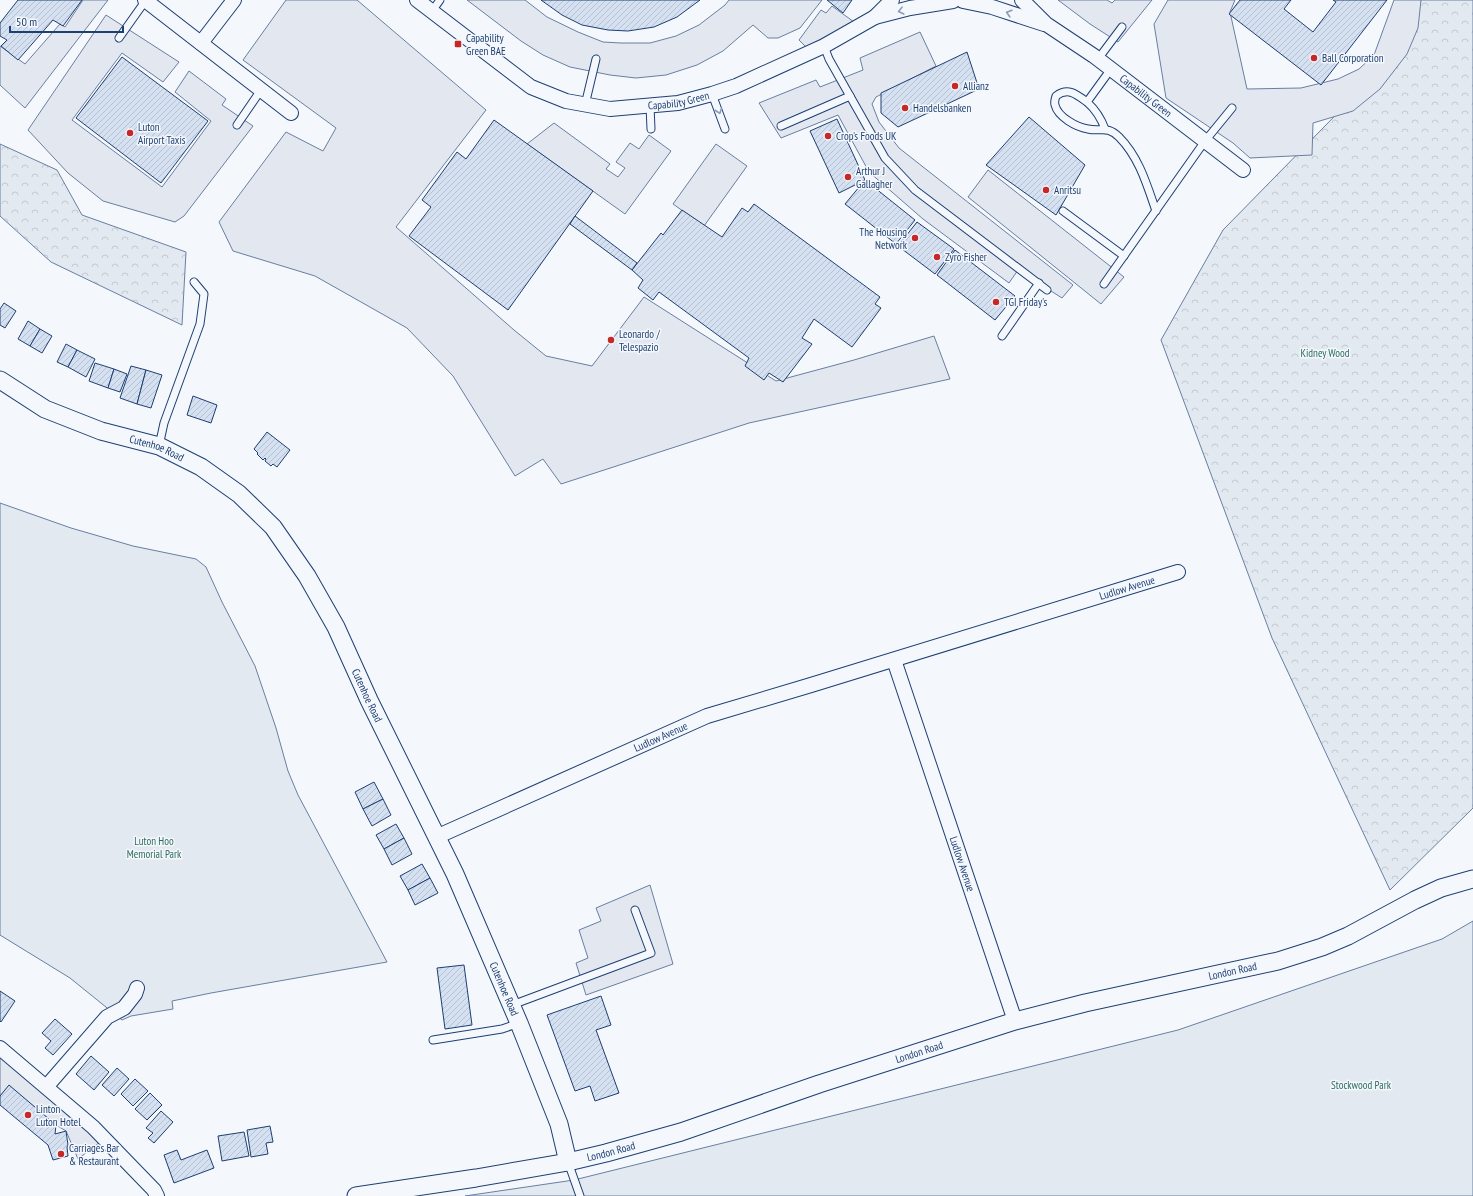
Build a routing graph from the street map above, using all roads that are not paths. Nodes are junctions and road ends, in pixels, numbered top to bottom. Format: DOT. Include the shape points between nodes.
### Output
graph roads {
  1 [pos="145,0"];
  2 [pos="234,0"];
  3 [pos="417,0"];
  4 [pos="892,0"];
  5 [pos="958,0"];
  6 [pos="1022,0"];
  7 [pos="436,6"];
  8 [pos="875,17"];
  9 [pos="1046,24"];
  10 [pos="1122,27"];
  11 [pos="119,38"];
  12 [pos="200,43"];
  13 [pos="824,46"];
  14 [pos="596,59"];
  15 [pos="1098,59"];
  16 [pos="1111,69"];
  17 [pos="261,90"];
  18 [pos="712,94"];
  19 [pos="850,96"];
  20 [pos="1087,102"];
  21 [pos="585,105"];
  22 [pos="650,106"];
  23 [pos="1232,108"];
  24 [pos="291,113"];
  25 [pos="236,126"];
  26 [pos="781,126"];
  27 [pos="652,129"];
  28 [pos="725,129"];
  29 [pos="1105,129"];
  30 [pos="1205,141"];
  31 [pos="1243,170"];
  32 [pos="1063,211"];
  33 [pos="1156,211"];
  34 [pos="1124,256"];
  35 [pos="194,282"];
  36 [pos="1039,283"];
  37 [pos="1104,284"];
  38 [pos="1047,290"];
  39 [pos="1002,336"];
  40 [pos="0,380"];
  41 [pos="159,446"];
  42 [pos="1178,572"];
  43 [pos="894,660"];
  44 [pos="436,837"];
  45 [pos="1473,880"];
  46 [pos="635,910"];
  47 [pos="137,988"];
  48 [pos="512,1005"];
  49 [pos="1015,1022"];
  50 [pos="519,1023"];
  51 [pos="433,1040"];
  52 [pos="0,1048"];
  53 [pos="47,1086"];
  54 [pos="568,1162"];
  55 [pos="157,1196"];
  56 [pos="356,1196"];
  57 [pos="580,1196"];
  1 -- 11 [label="lane"];
  1 -- 12 [label="street"];
  2 -- 12 [label="street"];
  3 -- 7 [label="street, Capability Green"];
  4 -- 8 [label="street"];
  5 -- 8 [label="street, Capability Green, one-way"];
  9 -- 5 [label="street, one-way" via="992,7"];
  6 -- 9 [label="street"];
  7 -- 21 [label="street, Capability Green" via="531,87 566,101"];
  8 -- 13 [label="street, Capability Green"];
  9 -- 15 [label="street, Capability Green"];
  10 -- 15 [label="lane"];
  12 -- 17 [label="street"];
  13 -- 18 [label="street, Capability Green" via="736,86"];
  13 -- 19 [label="lane"];
  14 -- 21 [label="lane"];
  15 -- 16 [label="street, Capability Green"];
  16 -- 20 [label="lane"];
  16 -- 30 [label="street, Capability Green"];
  17 -- 24 [label="street"];
  17 -- 25 [label="lane"];
  18 -- 22 [label="street, Capability Green" via="678,103"];
  18 -- 28 [label="lane, one-way"];
  19 -- 26 [label="lane"];
  19 -- 36 [label="lane" via="885,158 915,190"];
  20 -- 29 [label="lane" via="1101,118"];
  20 -- 29 [label="lane" via="1062,91 1056,96 1054,103 1064,118 1077,127 1089,130"];
  21 -- 22 [label="street, Capability Green" via="610,109"];
  22 -- 27 [label="lane"];
  23 -- 30 [label="lane"];
  29 -- 33 [label="lane" via="1120,138 1134,156 1145,178"];
  30 -- 31 [label="street, Capability Green"];
  30 -- 33 [label="lane"];
  32 -- 34 [label="lane"];
  33 -- 34 [label="lane"];
  34 -- 37 [label="lane"];
  35 -- 41 [label="lane" via="204,294 200,324 164,423"];
  36 -- 38 [label="lane"];
  36 -- 39 [label="lane"];
  40 -- 41 [label="street, Cutenhoe Road" via="45,409 101,431"];
  41 -- 44 [label="street, Cutenhoe Road" via="201,467 239,494 273,527 307,576 336,627"];
  42 -- 43 [label="street, Ludlow Avenue"];
  43 -- 44 [label="street, Ludlow Avenue" via="707,716"];
  43 -- 49 [label="street, Ludlow Avenue"];
  44 -- 48 [label="street, Cutenhoe Road" via="455,874"];
  45 -- 49 [label="street, London Road" via="1441,888 1348,936 1278,961"];
  46 -- 48 [label="lane" via="651,953"];
  47 -- 53 [label="street" via="124,1008 107,1017"];
  48 -- 50 [label="street, Cutenhoe Road"];
  49 -- 54 [label="street, London Road" via="819,1084 680,1132"];
  50 -- 51 [label="lane" via="502,1029"];
  50 -- 54 [label="street, Cutenhoe Road" via="558,1124"];
  52 -- 53 [label="street"];
  53 -- 55 [label="street" via="93,1127"];
  54 -- 56 [label="street, London Road"];
  54 -- 57 [label="lane"];
}
